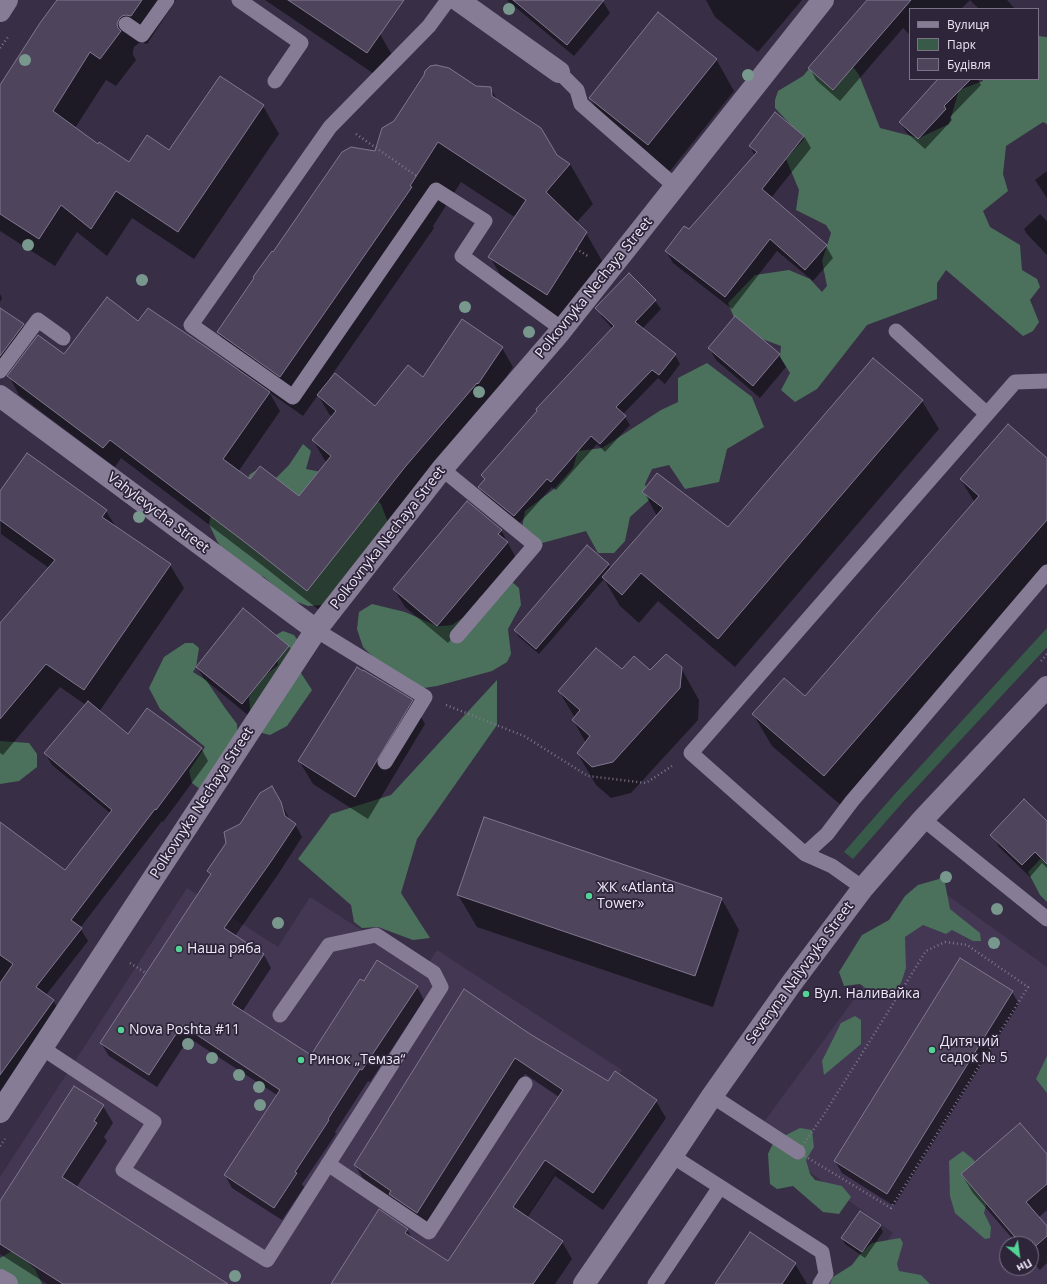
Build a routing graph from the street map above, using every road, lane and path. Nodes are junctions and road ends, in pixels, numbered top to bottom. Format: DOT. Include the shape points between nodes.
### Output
graph roads {
  1 [pos="7,0"];
  2 [pos="166,0"];
  3 [pos="239,0"];
  4 [pos="448,0"];
  5 [pos="458,0"];
  6 [pos="823,0"];
  7 [pos="0,11"];
  8 [pos="126,24"];
  9 [pos="559,72"];
  10 [pos="275,81"];
  11 [pos="337,120"];
  12 [pos="676,187"];
  13 [pos="436,190"];
  14 [pos="576,249"];
  15 [pos="589,256"];
  16 [pos="562,329"];
  17 [pos="896,331"];
  18 [pos="63,338"];
  19 [pos="0,371"];
  20 [pos="1047,381"];
  21 [pos="0,396"];
  22 [pos="987,414"];
  23 [pos="442,469"];
  24 [pos="1047,572"];
  25 [pos="316,630"];
  26 [pos="457,636"];
  27 [pos="1047,687"];
  28 [pos="425,697"];
  29 [pos="691,753"];
  30 [pos="384,762"];
  31 [pos="923,819"];
  32 [pos="805,854"];
  33 [pos="863,888"];
  34 [pos="1047,919"];
  35 [pos="280,1015"];
  36 [pos="42,1048"];
  37 [pos="525,1084"];
  38 [pos="712,1096"];
  39 [pos="0,1112"];
  40 [pos="798,1152"];
  41 [pos="672,1156"];
  42 [pos="328,1164"];
  43 [pos="720,1187"];
  44 [pos="0,1280"];
  45 [pos="7,1284"];
  46 [pos="584,1284"];
  47 [pos="655,1284"];
  48 [pos="820,1284"];
  1 -- 7 [label="street"];
  2 -- 8 [label="lane" via="142,35"];
  3 -- 10 [label="lane" via="301,43"];
  4 -- 11 [label="lane" via="429,26"];
  5 -- 9 [label="street"];
  6 -- 12 [label="street, Polkovnyka Nechaya Street"];
  9 -- 12 [label="lane" via="577,90 581,104"];
  11 -- 13 [label="path"];
  11 -- 13 [label="lane" via="191,325 293,397"];
  12 -- 16 [label="street, Polkovnyka Nechaya Street"];
  13 -- 16 [label="lane" via="485,221 462,256"];
  14 -- 15 [label="path"];
  16 -- 23 [label="street, Polkovnyka Nechaya Street"];
  17 -- 22 [label="lane"];
  18 -- 19 [label="lane" via="38,320"];
  20 -- 22 [label="lane" via="1015,382"];
  21 -- 25 [label="street, Vahylevycha Street"];
  22 -- 29 [label="lane"];
  23 -- 25 [label="street, Polkovnyka Nechaya Street"];
  23 -- 26 [label="lane" via="535,545"];
  24 -- 32 [label="lane" via="852,801 828,834"];
  25 -- 28 [label="lane"];
  25 -- 36 [label="street, Polkovnyka Nechaya Street"];
  27 -- 31 [label="street, Severyna Nalyvayka Street"];
  28 -- 29 [label="path" via="524,736 588,776 646,783"];
  28 -- 30 [label="lane"];
  29 -- 32 [label="lane"];
  31 -- 33 [label="street, Severyna Nalyvayka Street"];
  31 -- 34 [label="lane"];
  32 -- 33 [label="lane" via="832,866"];
  33 -- 38 [label="street, Severyna Nalyvayka Street"];
  35 -- 42 [label="lane" via="329,945 376,935 434,973 441,987"];
  36 -- 39 [label="street, Polkovnyka Nechaya Street"];
  36 -- 42 [label="lane" via="154,1122 123,1170 267,1260"];
  37 -- 42 [label="lane" via="429,1232"];
  38 -- 40 [label="lane"];
  38 -- 41 [label="street, Severyna Nalyvayka Street"];
  40 -- 40 [label="path" via="891,1208 1028,987 967,945 945,942 926,951"];
  41 -- 43 [label="lane"];
  41 -- 46 [label="street, Severyna Nalyvayka Street"];
  43 -- 47 [label="lane"];
  43 -- 48 [label="lane" via="822,1252 826,1274"];
  44 -- 45 [label="street"];
}
